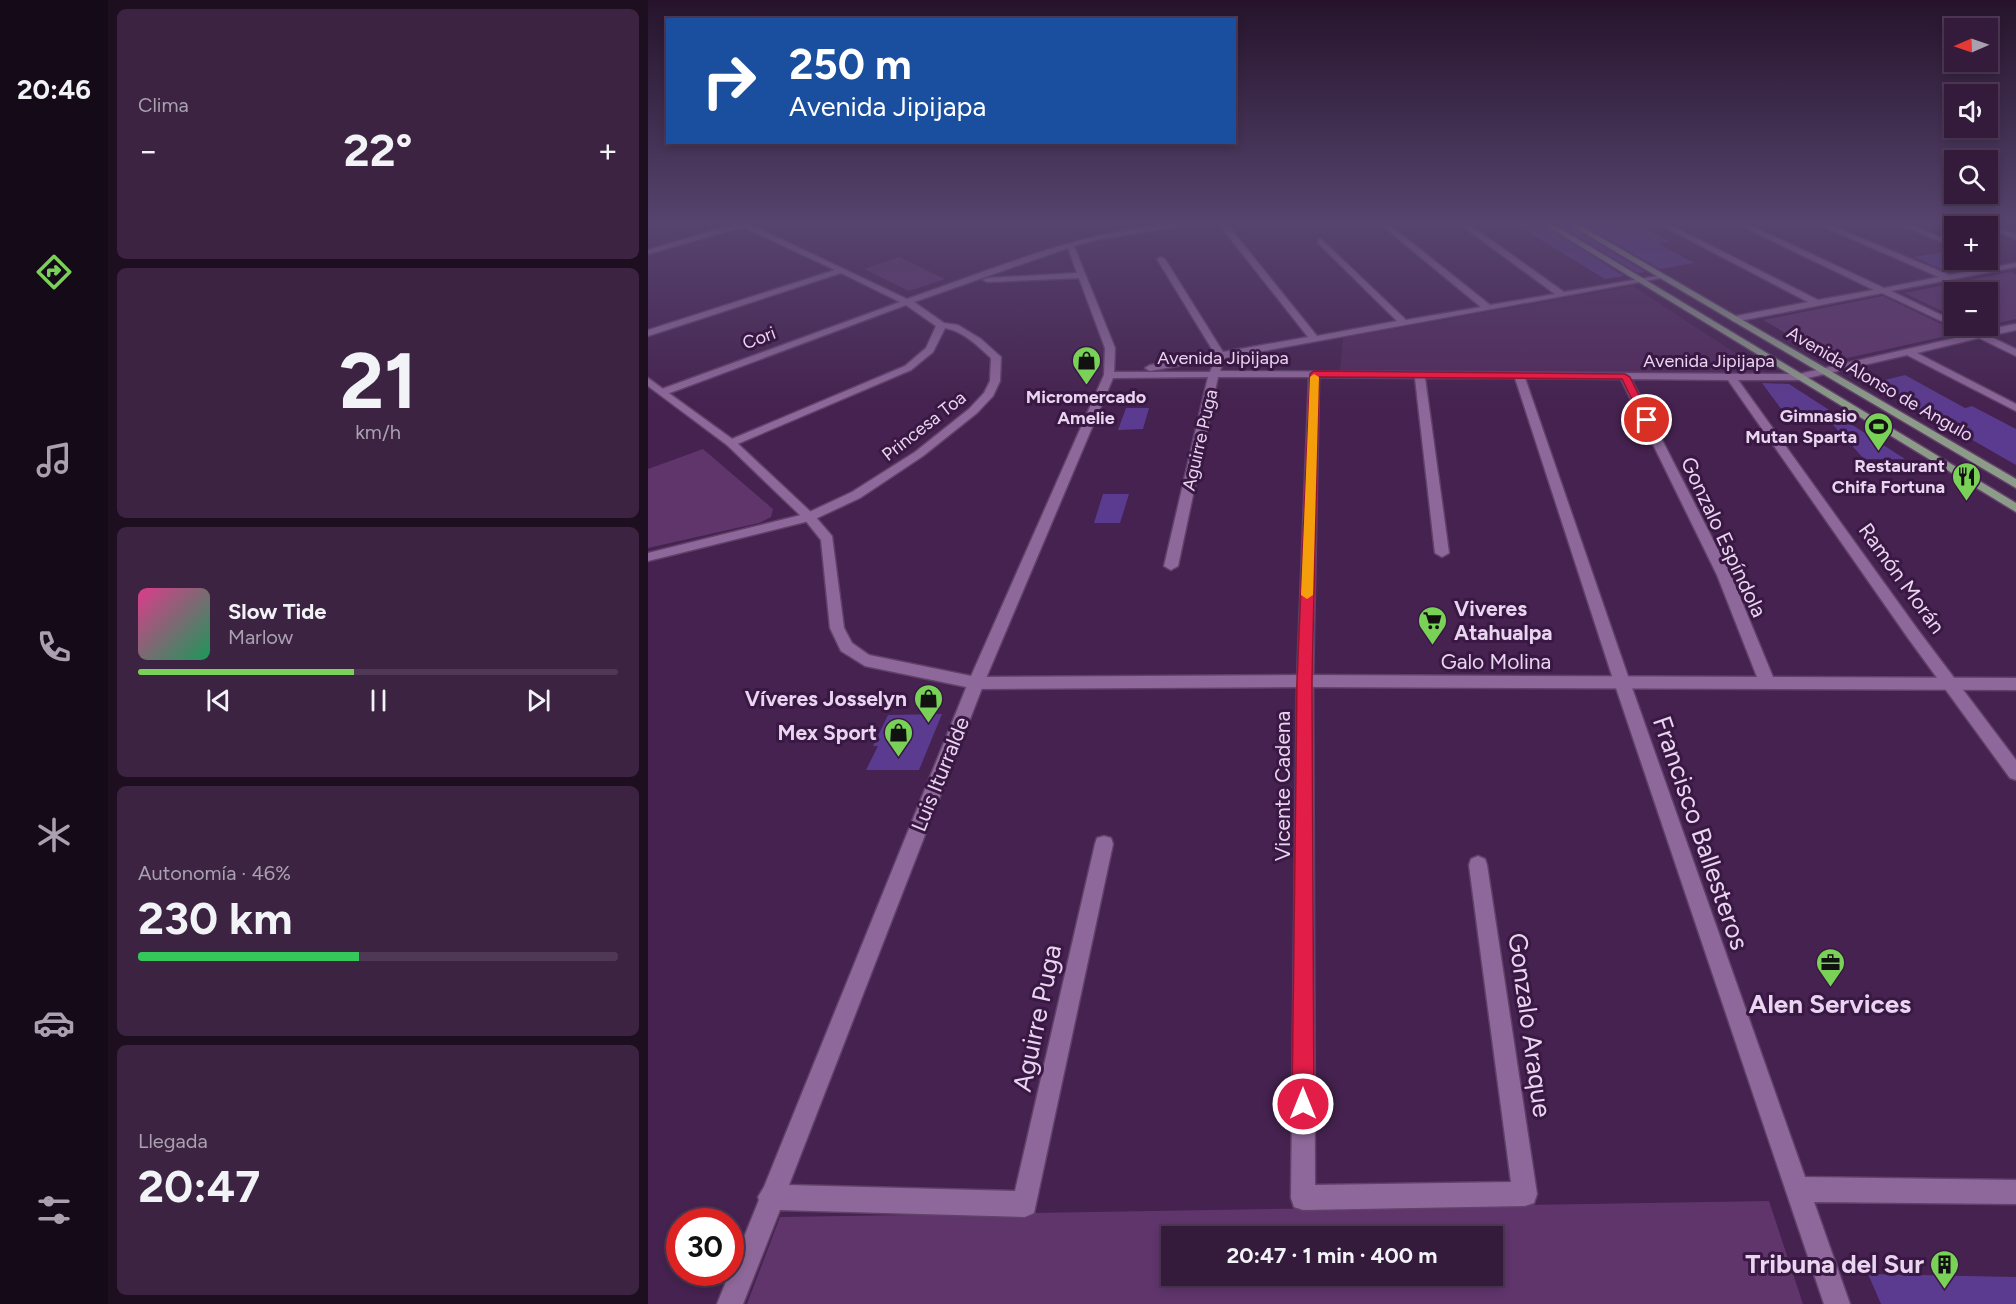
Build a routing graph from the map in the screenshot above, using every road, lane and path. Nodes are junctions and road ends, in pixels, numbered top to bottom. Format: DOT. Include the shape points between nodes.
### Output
graph roads {
  1 [pos="799,284"];
  2 [pos="870,284"];
  3 [pos="958,284"];
  4 [pos="1085,284"];
  5 [pos="1177,284"];
  6 [pos="1271,284"];
  7 [pos="1364,284"];
  8 [pos="1458,284"];
  9 [pos="1547,284"];
  10 [pos="1623,284"];
  11 [pos="1645,284"];
  12 [pos="1675,284"];
  13 [pos="1779,284"];
  14 [pos="1871,284"];
  15 [pos="1917,284"];
  16 [pos="1884,290"];
  17 [pos="1561,294"];
  18 [pos="906,302"];
  19 [pos="1816,303"];
  20 [pos="1487,307"];
  21 [pos="1734,319"];
  22 [pos="1944,319"];
  23 [pos="1403,322"];
  24 [pos="942,325"];
  25 [pos="2016,327"];
  26 [pos="1998,331"];
  27 [pos="648,333"];
  28 [pos="1979,336"];
  29 [pos="1314,338"];
  30 [pos="1908,352"];
  31 [pos="2016,353"];
  32 [pos="1221,356"];
  33 [pos="1825,372"];
  34 [pos="1314,374"];
  35 [pos="1109,375"];
  36 [pos="1215,375"];
  37 [pos="1420,375"];
  38 [pos="1520,377"];
  39 [pos="1625,377"];
  40 [pos="1799,377"];
  41 [pos="1732,378"];
  42 [pos="648,381"];
  43 [pos="663,392"];
  44 [pos="2016,408"];
  45 [pos="731,443"];
  46 [pos="2016,484"];
  47 [pos="2016,508"];
  48 [pos="809,517"];
  49 [pos="1442,553"];
  50 [pos="648,557"];
  51 [pos="1171,566"];
  52 [pos="1305,681"];
  53 [pos="1622,682"];
  54 [pos="1767,682"];
  55 [pos="1950,682"];
  56 [pos="976,684"];
  57 [pos="2016,684"];
  58 [pos="2016,773"];
  59 [pos="1104,844"];
  60 [pos="1478,865"];
  61 [pos="1798,1189"];
  62 [pos="2016,1192"];
  63 [pos="1525,1194"];
  64 [pos="770,1197"];
  65 [pos="730,1304"];
  66 [pos="1837,1304"];
  1 -- 27 [label="street"];
  2 -- 18 [label="street, Princesa Toa"];
  3 -- 18 [label="street, Cori"];
  4 -- 35 [label="street, Luis Iturralde" via="1110,348"];
  5 -- 32 [label="street"];
  6 -- 29 [label="street"];
  7 -- 23 [label="street"];
  8 -- 20 [label="street"];
  9 -- 17 [label="street"];
  10 -- 17 [label="street"];
  11 -- 40 [label="main road, Avenida Alonso de Angulo"];
  12 -- 21 [label="main road, Avenida Alonso de Angulo"];
  13 -- 19 [label="street"];
  14 -- 16 [label="street"];
  15 -- 16 [label="street, Avenida Jipijapa"];
  16 -- 19 [label="street, Avenida Jipijapa"];
  16 -- 22 [label="street"];
  17 -- 20 [label="street"];
  18 -- 24 [label="street, Princesa Toa"];
  18 -- 43 [label="street, Cori"];
  19 -- 21 [label="street, Avenida Jipijapa"];
  20 -- 23 [label="street"];
  21 -- 33 [label="main road, Avenida Alonso de Angulo"];
  23 -- 29 [label="street"];
  24 -- 45 [label="street" via="927,354 908,368"];
  24 -- 48 [label="street, Princesa Toa" via="978,340 996,357 995,381 989,394 919,454 856,495"];
  25 -- 26 [label="street, Avenida Jipijapa"];
  28 -- 30 [label="street, Avenida Jipijapa"];
  28 -- 31 [label="street"];
  29 -- 32 [label="street"];
  30 -- 33 [label="street, Avenida Jipijapa"];
  30 -- 44 [label="street"];
  32 -- 35 [label="street"];
  32 -- 36 [label="street, Aguirre Puga"];
  33 -- 40 [label="street, Avenida Jipijapa"];
  33 -- 46 [label="main road, Avenida Alonso de Angulo"];
  34 -- 36 [label="street, Avenida Jipijapa"];
  34 -- 37 [label="street, Avenida Jipijapa"];
  34 -- 52 [label="street, Vicente Cadena"];
  35 -- 36 [label="street, Avenida Jipijapa"];
  35 -- 56 [label="street, Luis Iturralde"];
  36 -- 51 [label="street, Aguirre Puga"];
  37 -- 38 [label="street, Avenida Jipijapa"];
  37 -- 49 [label="street"];
  38 -- 39 [label="street, Avenida Jipijapa"];
  38 -- 53 [label="street, Francisco Ballesteros"];
  39 -- 41 [label="street, Avenida Jipijapa"];
  39 -- 54 [label="street, Gonzalo Espíndola" via="1724,575"];
  40 -- 41 [label="street, Avenida Jipijapa"];
  40 -- 47 [label="main road, Avenida Alonso de Angulo"];
  41 -- 55 [label="street, Ramón Morán"];
  42 -- 43 [label="street, Galo Molina"];
  43 -- 45 [label="street, Galo Molina"];
  45 -- 48 [label="street, Galo Molina"];
  48 -- 50 [label="street"];
  48 -- 56 [label="street, Galo Molina" via="827,539 837,628 846,647 865,660"];
  52 -- 53 [label="street, Galo Molina"];
  52 -- 56 [label="street, Galo Molina"];
  52 -- 63 [label="street, Vicente Cadena" via="1303,1198"];
  53 -- 54 [label="street, Galo Molina"];
  53 -- 61 [label="street, Francisco Ballesteros"];
  54 -- 55 [label="street, Galo Molina"];
  55 -- 57 [label="street, Galo Molina"];
  55 -- 58 [label="street, Ramón Morán"];
  56 -- 64 [label="street, Luis Iturralde"];
  59 -- 64 [label="street, Aguirre Puga" via="1025,1204"];
  60 -- 63 [label="street, Gonzalo Araque"];
  61 -- 62 [label="street"];
  61 -- 66 [label="street, Francisco Ballesteros"];
  64 -- 65 [label="street, Luis Iturralde"];
}
